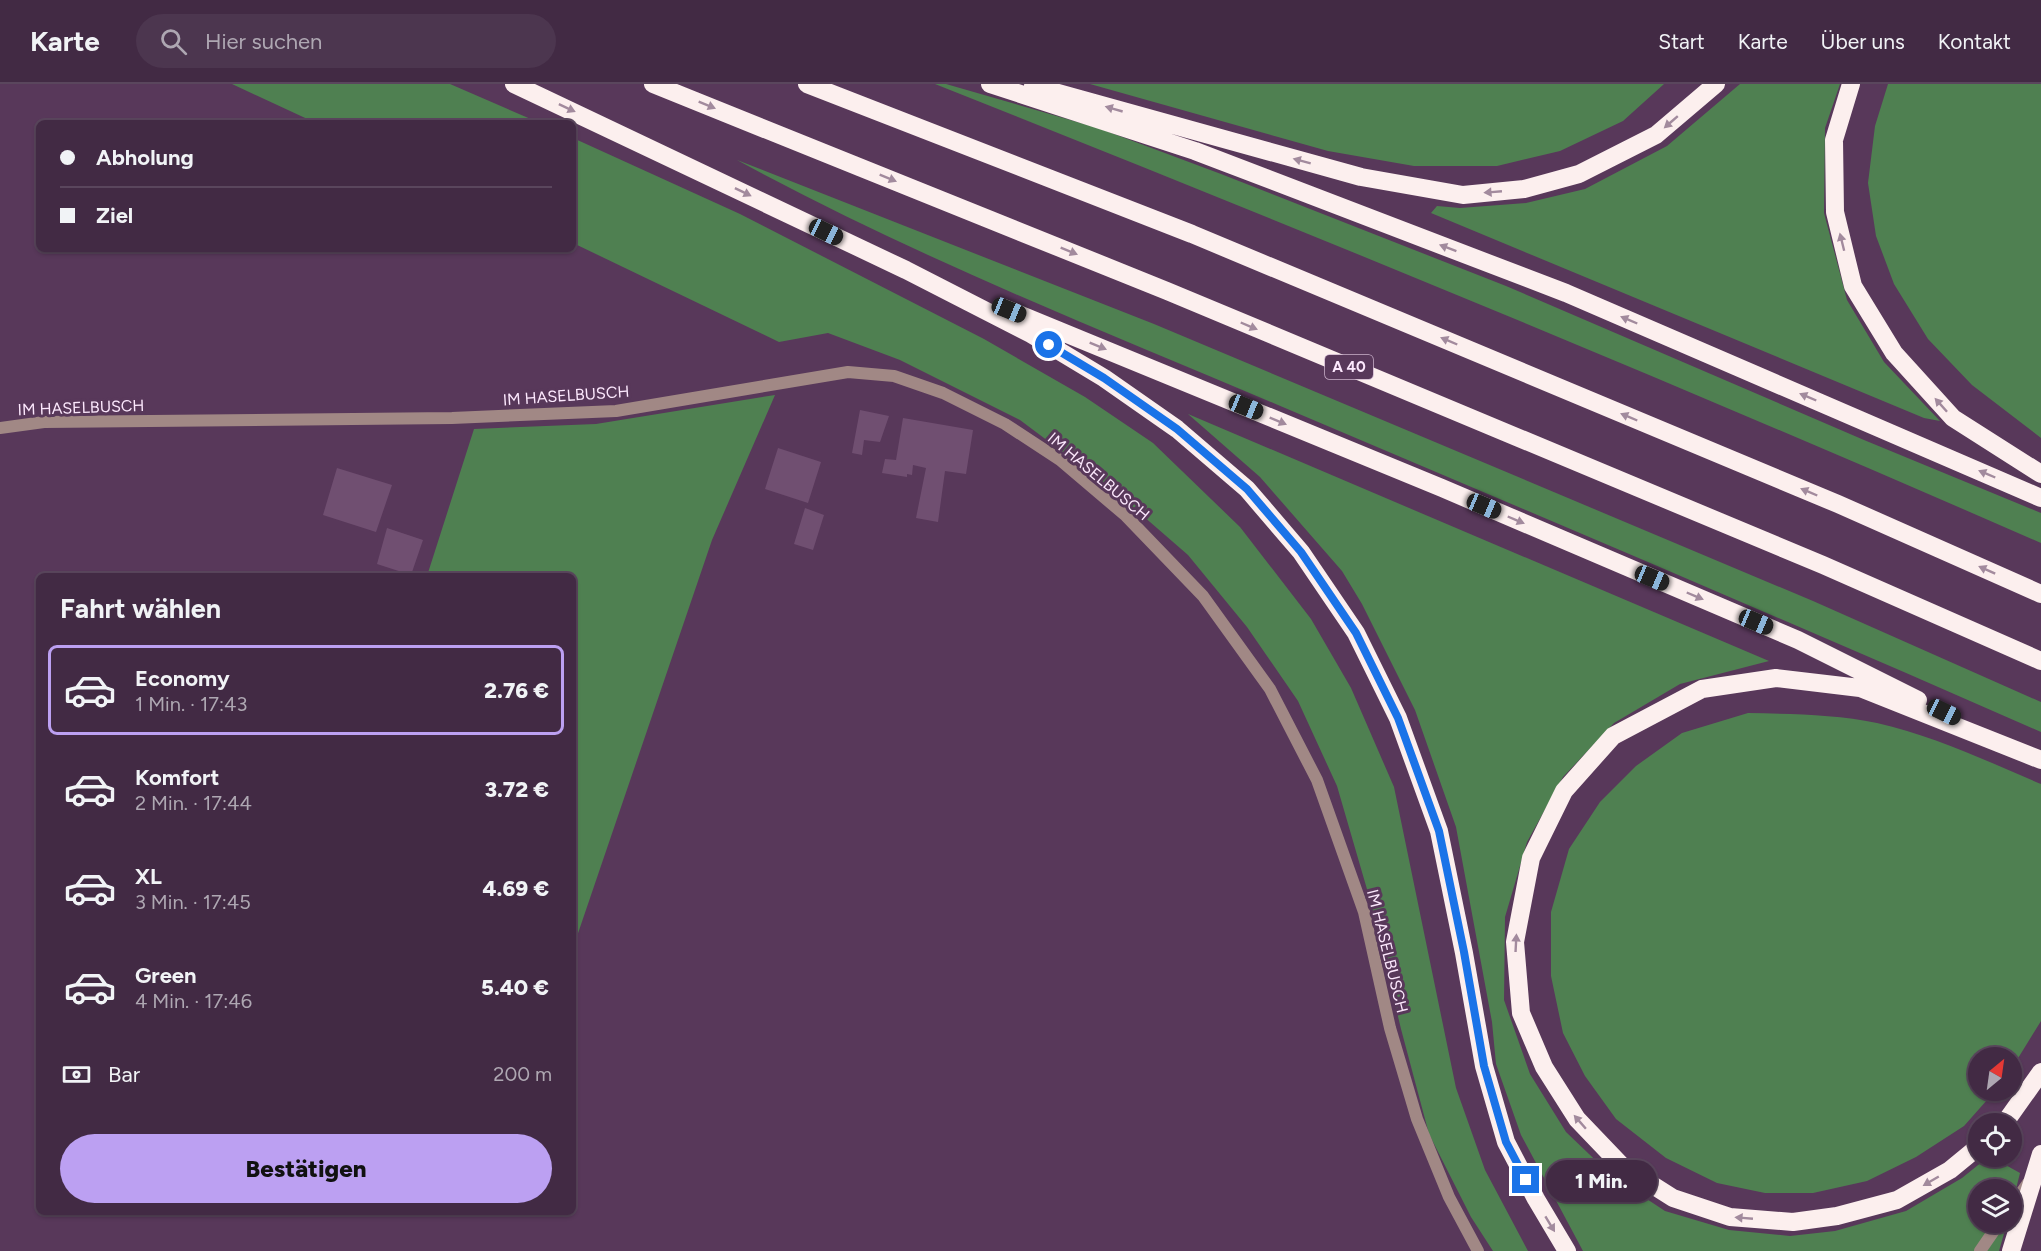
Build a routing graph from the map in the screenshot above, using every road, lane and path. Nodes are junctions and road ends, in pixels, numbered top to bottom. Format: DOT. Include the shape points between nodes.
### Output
graph roads {
  1 [pos="514,84"];
  2 [pos="653,84"];
  3 [pos="807,84"];
  4 [pos="990,84"];
  5 [pos="1025,84"];
  6 [pos="1716,84"];
  7 [pos="1851,84"];
  8 [pos="906,270"];
  9 [pos="0,428"];
  10 [pos="2041,474"];
  11 [pos="2041,498"];
  12 [pos="2041,594"];
  13 [pos="2041,661"];
  14 [pos="2034,757"];
  15 [pos="2041,1072"];
  16 [pos="2012,1113"];
  17 [pos="2041,1154"];
  18 [pos="1968,1155"];
  19 [pos="2034,1175"];
  20 [pos="2022,1192"];
  21 [pos="1992,1233"];
  22 [pos="1478,1251"];
  23 [pos="1567,1251"];
  24 [pos="1980,1251"];
  25 [pos="2011,1251"];
  1 -- 8 [label="highway, one-way"];
  2 -- 13 [label="highway, A 40, one-way" via="1178,296 1813,561"];
  12 -- 3 [label="highway, one-way" via="1838,504 1192,234"];
  11 -- 4 [label="highway, one-way" via="1566,293 1195,151"];
  6 -- 5 [label="highway, one-way" via="1656,135 1579,174 1524,189 1463,195 1361,177"];
  10 -- 7 [label="highway, one-way" via="1953,418 1894,353 1853,286 1834,212 1834,140"];
  8 -- 14 [label="highway, one-way" via="1398,470 1798,640"];
  8 -- 23 [label="highway, one-way" via="1031,334 1177,429 1247,489 1301,552 1350,624 1398,718 1439,831 1484,1066 1506,1142"];
  9 -- 22 [label="street, IM HASELBUSCH" via="44,422 452,418 615,411 848,372 894,376 943,393 1005,424 1060,460 1126,516 1203,596 1270,689 1317,780 1364,912 1390,1028 1418,1119 1449,1197"];
  18 -- 14 [label="highway, one-way" via="1897,1200 1837,1216 1794,1222 1730,1217 1672,1198 1622,1165 1577,1119 1544,1067 1521,1013 1515,942 1531,858 1564,791 1613,736 1702,689 1776,678 1860,688"];
  15 -- 16 [label="highway"];
  17 -- 19 [label="highway"];
  19 -- 20 [label="street"];
  19 -- 25 [label="highway"];
  21 -- 24 [label="street"];
}
